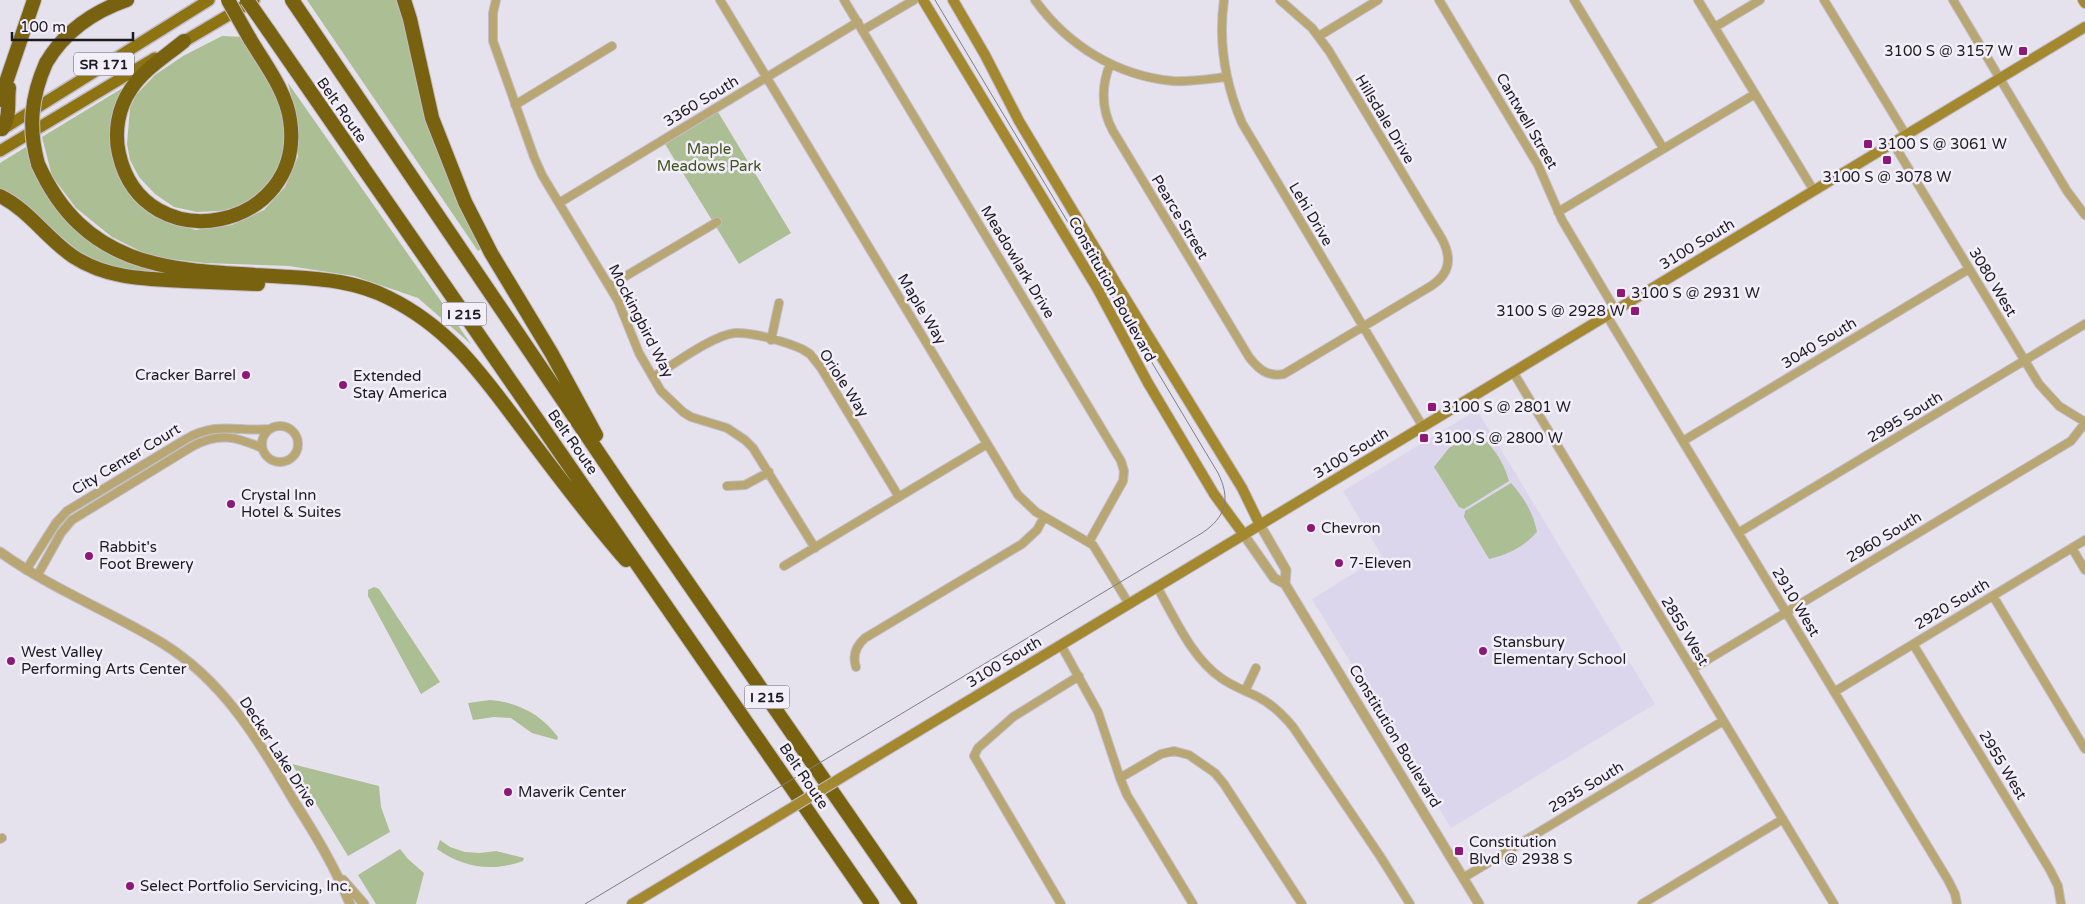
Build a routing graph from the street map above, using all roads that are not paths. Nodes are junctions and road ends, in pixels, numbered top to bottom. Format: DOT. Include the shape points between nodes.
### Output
graph roads {
  1 [pos="34,0"];
  2 [pos="127,0"];
  3 [pos="209,0"];
  4 [pos="228,0"];
  5 [pos="247,0"];
  6 [pos="254,0"];
  7 [pos="404,0"];
  8 [pos="413,0"];
  9 [pos="496,0"];
  10 [pos="720,0"];
  11 [pos="844,0"];
  12 [pos="914,0"];
  13 [pos="923,0"];
  14 [pos="953,0"];
  15 [pos="1035,0"];
  16 [pos="1224,0"];
  17 [pos="1280,0"];
  18 [pos="1378,0"];
  19 [pos="1439,0"];
  20 [pos="1574,0"];
  21 [pos="1698,0"];
  22 [pos="1760,0"];
  23 [pos="1824,0"];
  24 [pos="1953,0"];
  25 [pos="2083,0"];
  26 [pos="2085,3"];
  27 [pos="296,6"];
  28 [pos="858,22"];
  29 [pos="1714,27"];
  30 [pos="2085,27"];
  31 [pos="862,30"];
  32 [pos="413,32"];
  33 [pos="1319,36"];
  34 [pos="184,41"];
  35 [pos="612,46"];
  36 [pos="1110,64"];
  37 [pos="11,70"];
  38 [pos="1226,77"];
  39 [pos="766,78"];
  40 [pos="2000,78"];
  41 [pos="1755,94"];
  42 [pos="0,100"];
  43 [pos="515,105"];
  44 [pos="1,130"];
  45 [pos="1906,136"];
  46 [pos="1894,143"];
  47 [pos="1664,148"];
  48 [pos="0,151"];
  49 [pos="1814,191"];
  50 [pos="0,196"];
  51 [pos="559,203"];
  52 [pos="1558,212"];
  53 [pos="2085,215"];
  54 [pos="717,222"];
  55 [pos="1969,269"];
  56 [pos="609,286"];
  57 [pos="779,304"];
  58 [pos="1611,313"];
  59 [pos="2085,324"];
  60 [pos="1363,328"];
  61 [pos="443,334"];
  62 [pos="771,340"];
  63 [pos="2024,360"];
  64 [pos="1513,372"];
  65 [pos="653,376"];
  66 [pos="2085,422"];
  67 [pos="1423,427"];
  68 [pos="270,429"];
  69 [pos="1683,441"];
  70 [pos="987,444"];
  71 [pos="262,448"];
  72 [pos="769,472"];
  73 [pos="727,486"];
  74 [pos="624,489"];
  75 [pos="899,497"];
  76 [pos="1044,517"];
  77 [pos="1260,525"];
  78 [pos="1738,533"];
  79 [pos="1244,535"];
  80 [pos="2085,540"];
  81 [pos="1089,542"];
  82 [pos="815,548"];
  83 [pos="2072,548"];
  84 [pos="0,552"];
  85 [pos="784,566"];
  86 [pos="26,570"];
  87 [pos="2085,570"];
  88 [pos="37,576"];
  89 [pos="1285,584"];
  90 [pos="1157,587"];
  91 [pos="1992,596"];
  92 [pos="661,597"];
  93 [pos="1129,604"];
  94 [pos="1786,612"];
  95 [pos="1913,644"];
  96 [pos="1061,645"];
  97 [pos="856,667"];
  98 [pos="1256,668"];
  99 [pos="1692,669"];
  100 [pos="1080,676"];
  101 [pos="1245,691"];
  102 [pos="1834,692"];
  103 [pos="1724,721"];
  104 [pos="2085,749"];
  105 [pos="1120,778"];
  106 [pos="1783,819"];
  107 [pos="338,874"];
  108 [pos="1463,878"];
  109 [pos="350,904"];
  110 [pos="364,904"];
  111 [pos="632,904"];
  112 [pos="872,904"];
  113 [pos="910,904"];
  114 [pos="1061,904"];
  115 [pos="1193,904"];
  116 [pos="1302,904"];
  117 [pos="1410,904"];
  118 [pos="1479,904"];
  119 [pos="1642,904"];
  120 [pos="1834,904"];
  121 [pos="1957,904"];
  122 [pos="2061,904"];
  1 -- 37 [label="highway"];
  2 -- 61 [label="highway, bridge" via="82,22 65,37 46,63 37,88 31,116 38,164 55,196 70,214 95,237 126,255 152,264 185,270 351,284 401,304"];
  3 -- 44 [label="main road, SR 171"];
  4 -- 34 [label="highway, bridge" via="281,92 291,129 288,158 276,184 257,204 232,217 205,222 172,216 147,201 128,178 121,161 117,143 119,114 130,91 145,72"];
  5 -- 92 [label="highway, Belt Route / I 215, bridge"];
  6 -- 34 [label="main road, SR 171"];
  7 -- 32 [label="highway"];
  8 -- 32 [label="highway"];
  9 -- 43 [label="street, Mockingbird Way" via="493,41"];
  10 -- 39 [label="street, Maple Way"];
  11 -- 28 [label="street, Meadowlark Drive"];
  12 -- 31 [label="street"];
  13 -- 79 [label="main road, Constitution Boulevard" via="1098,288 1148,383 1214,494"];
  14 -- 77 [label="main road, Constitution Boulevard" via="990,62 1019,121 1242,488"];
  15 -- 36 [label="street" via="1068,36"];
  16 -- 38 [label="street, Lehi Drive" via="1221,39"];
  17 -- 33 [label="street, Hillsdale Drive"];
  18 -- 33 [label="street"];
  19 -- 52 [label="street, Cantwell Street" via="1538,164"];
  20 -- 47 [label="street"];
  21 -- 29 [label="street"];
  22 -- 29 [label="street"];
  23 -- 45 [label="street"];
  24 -- 40 [label="street"];
  25 -- 26 [label="main road"];
  27 -- 74 [label="highway, Belt Route / I 215"];
  28 -- 31 [label="street, Meadowlark Drive"];
  28 -- 39 [label="street, 3360 South"];
  29 -- 41 [label="street"];
  30 -- 40 [label="main road, 3100 South"];
  31 -- 81 [label="street, Meadowlark Drive" via="1121,461 1124,471 1121,487"];
  32 -- 74 [label="highway" via="432,118 465,202 491,253 576,397"];
  33 -- 60 [label="street, Hillsdale Drive" via="1448,254 1446,271 1437,282"];
  34 -- 48 [label="main road, SR 171"];
  35 -- 43 [label="street"];
  36 -- 38 [label="street" via="1172,81"];
  36 -- 60 [label="street, Pearce Street" via="1103,95 1109,123 1249,357 1265,373 1278,375 1291,371"];
  37 -- 42 [label="highway"];
  37 -- 44 [label="highway" via="8,113"];
  38 -- 60 [label="street, Lehi Drive" via="1248,136"];
  39 -- 51 [label="street, 3360 South"];
  39 -- 70 [label="street, Maple Way"];
  40 -- 45 [label="main road, 3100 South"];
  40 -- 53 [label="street" via="2067,191"];
  41 -- 47 [label="street"];
  41 -- 49 [label="street"];
  43 -- 51 [label="street, Mockingbird Way" via="537,166"];
  45 -- 46 [label="main road, 3100 South"];
  46 -- 49 [label="main road, 3100 South"];
  46 -- 55 [label="street, 3080 West"];
  47 -- 52 [label="street"];
  49 -- 58 [label="main road, 3100 South"];
  50 -- 61 [label="highway" via="17,206 66,251 114,274 146,279 347,290 393,306"];
  51 -- 56 [label="street, Mockingbird Way"];
  52 -- 58 [label="street, Cantwell Street"];
  54 -- 56 [label="street"];
  55 -- 63 [label="street, 3080 West"];
  55 -- 69 [label="street, 3040 South"];
  56 -- 65 [label="street, Mockingbird Way"];
  57 -- 62 [label="street"];
  58 -- 64 [label="main road, 3100 South"];
  58 -- 69 [label="street, 2910 West"];
  59 -- 63 [label="street, 2995 South"];
  60 -- 67 [label="street, Lehi Drive"];
  61 -- 92 [label="highway" via="474,365 590,517"];
  62 -- 65 [label="street, Oriole Way" via="740,333 721,336"];
  62 -- 75 [label="street, Oriole Way" via="802,349 816,361"];
  63 -- 66 [label="street, 3080 West" via="2051,399"];
  63 -- 78 [label="street, 2995 South"];
  64 -- 67 [label="main road, 3100 South"];
  64 -- 99 [label="street, 2855 West"];
  65 -- 72 [label="street, Mockingbird Way" via="668,399 683,412 727,428 745,440"];
  66 -- 94 [label="street, 2960 South" via="2071,441"];
  67 -- 77 [label="main road, 3100 South"];
  68 -- 71 [label="street" via="263,437"];
  68 -- 71 [label="street, City Center Court" via="282,426 292,430 298,439 298,449 292,458 277,462"];
  68 -- 86 [label="street, City Center Court" via="213,428 186,439 67,511"];
  69 -- 78 [label="street, 2910 West"];
  70 -- 75 [label="street"];
  70 -- 76 [label="street, Maple Way" via="1018,495"];
  71 -- 88 [label="street, City Center Court" via="222,437 193,446 72,520"];
  72 -- 73 [label="street" via="745,485"];
  72 -- 82 [label="street, Mockingbird Way"];
  74 -- 113 [label="highway, Belt Route / I 215"];
  75 -- 82 [label="street"];
  76 -- 81 [label="street, Maple Way"];
  76 -- 97 [label="street" via="1037,530 1022,544 865,638 855,652"];
  77 -- 79 [label="main road, 3100 South"];
  77 -- 89 [label="street, Constitution Boulevard" via="1286,570"];
  78 -- 94 [label="street, 2910 West"];
  79 -- 89 [label="street, Constitution Boulevard" via="1274,578"];
  79 -- 90 [label="main road, 3100 South"];
  80 -- 83 [label="street, 2920 South"];
  81 -- 93 [label="street, Maple Way"];
  82 -- 85 [label="street"];
  83 -- 87 [label="street"];
  83 -- 91 [label="street, 2920 South"];
  84 -- 86 [label="street, Decker Lake Drive"];
  86 -- 88 [label="street, Decker Lake Drive"];
  88 -- 107 [label="street, Decker Lake Drive" via="162,643 219,689 261,745"];
  89 -- 108 [label="street, Constitution Boulevard"];
  90 -- 93 [label="main road, 3100 South"];
  90 -- 101 [label="street" via="1199,657 1220,677"];
  91 -- 95 [label="street, 2920 South"];
  91 -- 104 [label="street"];
  92 -- 112 [label="highway, Belt Route / I 215"];
  93 -- 96 [label="main road, 3100 South"];
  94 -- 99 [label="street, 2960 South"];
  94 -- 102 [label="street, 2910 West"];
  95 -- 102 [label="street, 2920 South"];
  95 -- 122 [label="street, 2955 West" via="2050,870 2058,886"];
  96 -- 100 [label="street"];
  96 -- 111 [label="main road, 3100 South, bridge"];
  98 -- 101 [label="street"];
  99 -- 103 [label="street, 2855 West"];
  100 -- 105 [label="street" via="1098,712"];
  100 -- 114 [label="street" via="1013,717 974,754 974,760"];
  101 -- 117 [label="street" via="1274,707 1293,727"];
  102 -- 121 [label="street, 2910 West" via="1948,880"];
  103 -- 106 [label="street, 2855 West"];
  103 -- 108 [label="street, 2935 South"];
  105 -- 115 [label="street"];
  105 -- 116 [label="street" via="1169,751 1186,754 1212,770"];
  106 -- 119 [label="street"];
  106 -- 120 [label="street, 2855 West"];
  107 -- 109 [label="street, Decker Lake Drive"];
  107 -- 110 [label="street, Decker Lake Drive"];
  108 -- 118 [label="street, Constitution Boulevard"];
}
